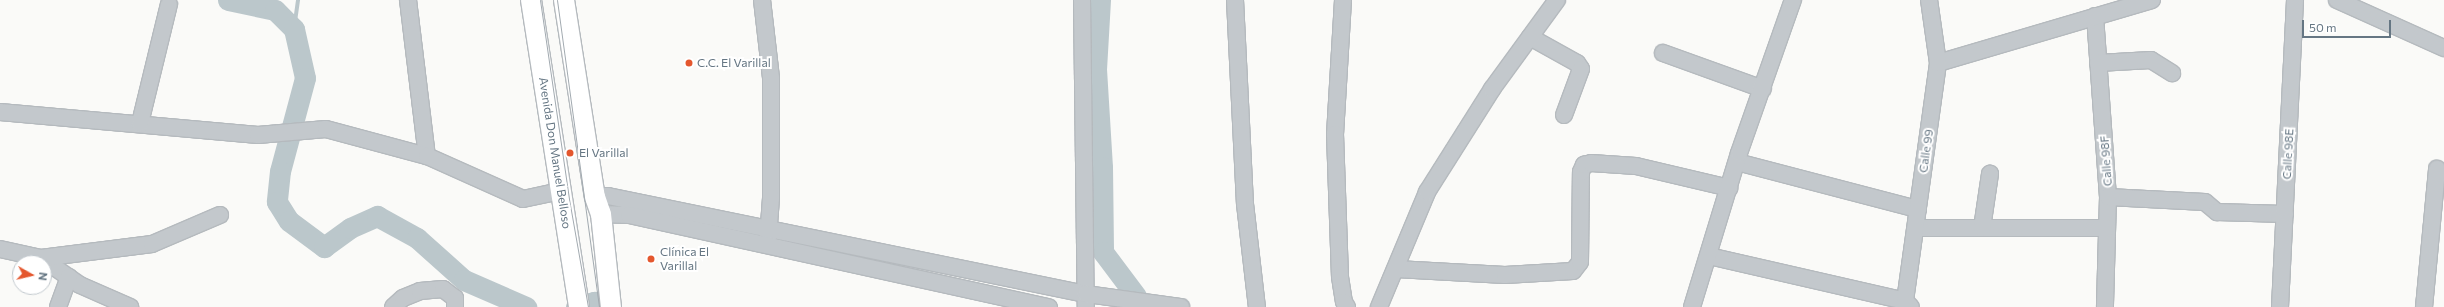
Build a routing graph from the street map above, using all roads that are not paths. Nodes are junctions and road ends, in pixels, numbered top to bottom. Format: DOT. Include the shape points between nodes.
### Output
graph roads {
  1 [pos="408,0"];
  2 [pos="530,0"];
  3 [pos="564,0"];
  4 [pos="762,0"];
  5 [pos="1082,0"];
  6 [pos="1235,0"];
  7 [pos="1344,0"];
  8 [pos="1557,0"];
  9 [pos="1793,0"];
  10 [pos="1929,0"];
  11 [pos="2152,0"];
  12 [pos="2296,0"];
  13 [pos="2337,0"];
  14 [pos="169,4"];
  15 [pos="2095,16"];
  16 [pos="1530,37"];
  17 [pos="2444,48"];
  18 [pos="1663,53"];
  19 [pos="1938,62"];
  20 [pos="2098,63"];
  21 [pos="2172,73"];
  22 [pos="1763,89"];
  23 [pos="0,112"];
  24 [pos="1564,115"];
  25 [pos="140,123"];
  26 [pos="428,156"];
  27 [pos="1737,162"];
  28 [pos="2437,169"];
  29 [pos="1990,174"];
  30 [pos="1729,188"];
  31 [pos="562,191"];
  32 [pos="2108,197"];
  33 [pos="598,206"];
  34 [pos="1918,208"];
  35 [pos="2285,214"];
  36 [pos="220,215"];
  37 [pos="1916,228"];
  38 [pos="1982,228"];
  39 [pos="2107,228"];
  40 [pos="768,236"];
  41 [pos="0,249"];
  42 [pos="27,255"];
  43 [pos="1709,256"];
  44 [pos="52,257"];
  45 [pos="52,265"];
  46 [pos="1396,269"];
  47 [pos="69,277"];
  48 [pos="1086,300"];
  49 [pos="1908,304"];
  50 [pos="1343,305"];
  51 [pos="58,307"];
  52 [pos="130,307"];
  53 [pos="392,307"];
  54 [pos="455,307"];
  55 [pos="579,307"];
  56 [pos="611,307"];
  57 [pos="1049,307"];
  58 [pos="1181,307"];
  59 [pos="1257,307"];
  60 [pos="1379,307"];
  61 [pos="1692,307"];
  62 [pos="2105,307"];
  63 [pos="2280,307"];
  64 [pos="2424,307"];
  1 -- 26 [label="street"];
  2 -- 31 [label="main road, Avenida Don Manuel Belloso"];
  3 -- 33 [label="main road"];
  4 -- 40 [label="street" via="771,78 771,198"];
  5 -- 48 [label="street"];
  6 -- 59 [label="street" via="1245,204"];
  7 -- 50 [label="street" via="1335,134"];
  8 -- 16 [label="street"];
  9 -- 22 [label="street"];
  10 -- 19 [label="street, Calle 99"];
  11 -- 15 [label="street"];
  12 -- 35 [label="street, Calle 98E"];
  13 -- 17 [label="street"];
  14 -- 25 [label="street"];
  15 -- 19 [label="street"];
  15 -- 20 [label="street, Calle 98F"];
  16 -- 24 [label="street" via="1578,63 1581,69"];
  16 -- 46 [label="street" via="1492,89 1427,192"];
  18 -- 22 [label="street"];
  19 -- 34 [label="street, Calle 99"];
  20 -- 21 [label="street" via="2151,60"];
  20 -- 32 [label="street, Calle 98F"];
  22 -- 27 [label="street"];
  23 -- 25 [label="street"];
  25 -- 26 [label="street" via="258,135 326,129"];
  26 -- 31 [label="street" via="523,199"];
  27 -- 30 [label="street"];
  27 -- 34 [label="street"];
  28 -- 64 [label="street"];
  29 -- 38 [label="street"];
  30 -- 43 [label="street"];
  30 -- 46 [label="street" via="1636,166 1590,163 1584,166 1581,172 1580,262 1573,271 1505,275"];
  31 -- 55 [label="main road, Avenida Don Manuel Belloso"];
  32 -- 35 [label="street" via="2205,202 2217,212"];
  32 -- 39 [label="street, Calle 98F"];
  33 -- 40 [label="street" via="629,215"];
  33 -- 56 [label="main road"];
  34 -- 37 [label="street, Calle 99"];
  35 -- 63 [label="street, Calle 98E"];
  36 -- 44 [label="street" via="152,244"];
  37 -- 38 [label="street"];
  37 -- 49 [label="street, Calle 99"];
  38 -- 39 [label="street"];
  39 -- 62 [label="street, Calle 98F"];
  40 -- 48 [label="street" via="877,253"];
  40 -- 57 [label="street"];
  41 -- 42 [label="street"];
  43 -- 49 [label="street"];
  43 -- 61 [label="street"];
  45 -- 47 [label="street"];
  46 -- 60 [label="street"];
  47 -- 51 [label="street"];
  47 -- 52 [label="street"];
  48 -- 58 [label="street"];
  53 -- 54 [label="street" via="403,298 420,291 443,289 455,298"];
}
